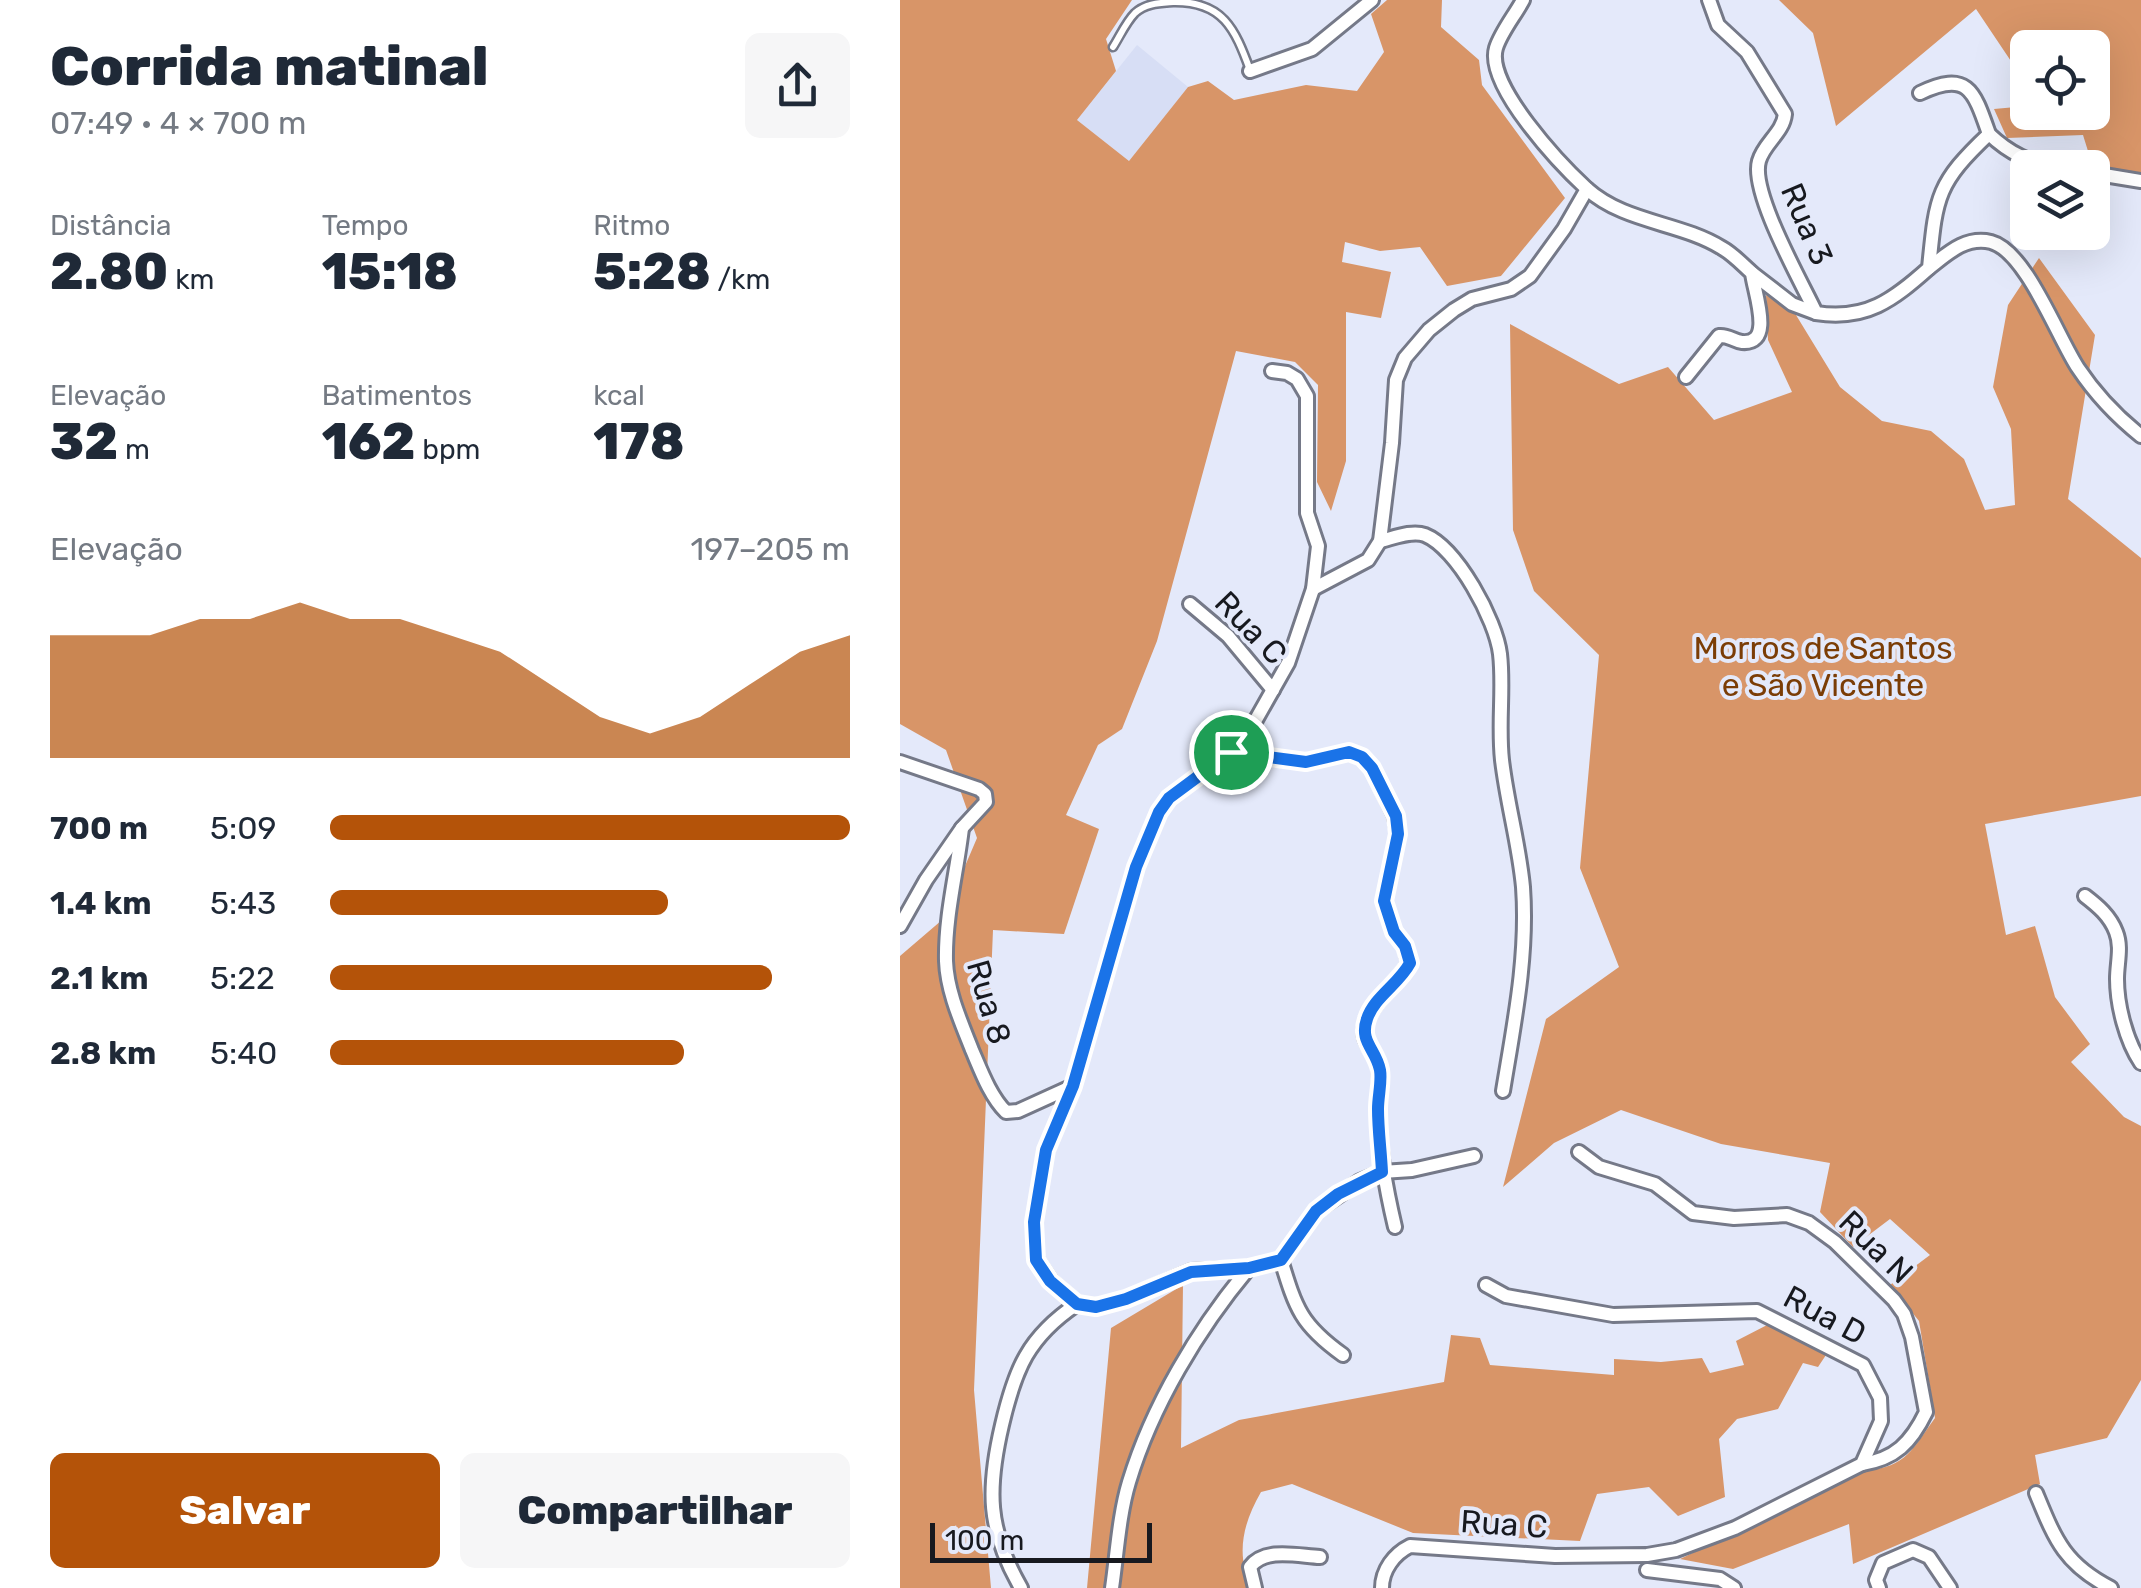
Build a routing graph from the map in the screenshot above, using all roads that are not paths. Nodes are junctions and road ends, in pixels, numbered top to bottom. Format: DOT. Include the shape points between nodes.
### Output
graph roads {
  1 [pos="1372,0"];
  2 [pos="1522,0"];
  3 [pos="1709,0"];
  4 [pos="1113,47"];
  5 [pos="1250,71"];
  6 [pos="1920,93"];
  7 [pos="1989,134"];
  8 [pos="2010,152"];
  9 [pos="2110,176"];
  10 [pos="2141,181"];
  11 [pos="1587,189"];
  12 [pos="1929,268"];
  13 [pos="1752,273"];
  14 [pos="1816,313"];
  15 [pos="1272,371"];
  16 [pos="1686,378"];
  17 [pos="2141,436"];
  18 [pos="1380,541"];
  19 [pos="1313,590"];
  20 [pos="1190,604"];
  21 [pos="1272,690"];
  22 [pos="1231,752"];
  23 [pos="900,762"];
  24 [pos="962,828"];
  25 [pos="2085,896"];
  26 [pos="900,926"];
  27 [pos="2141,1063"];
  28 [pos="1073,1086"];
  29 [pos="1504,1091"];
  30 [pos="1579,1152"];
  31 [pos="1474,1156"];
  32 [pos="1382,1172"];
  33 [pos="1395,1227"];
  34 [pos="1281,1260"];
  35 [pos="1249,1268"];
  36 [pos="1486,1285"];
  37 [pos="1077,1304"];
  38 [pos="1344,1356"];
  39 [pos="1862,1464"];
  40 [pos="2036,1493"];
  41 [pos="1647,1555"];
  42 [pos="1320,1557"];
  43 [pos="1648,1570"];
  44 [pos="1021,1588"];
  45 [pos="1112,1588"];
  46 [pos="1255,1588"];
  47 [pos="1382,1588"];
  48 [pos="1649,1588"];
  49 [pos="1734,1588"];
  50 [pos="1880,1588"];
  51 [pos="1950,1588"];
  52 [pos="2111,1588"];
  1 -- 5 [label="street" via="1312,49"];
  2 -- 11 [label="street" via="1496,47 1497,69 1534,130"];
  3 -- 14 [label="street, Rua 3" via="1718,25 1747,52 1786,114 1758,174"];
  4 -- 5 [label="lane" via="1140,10 1195,3 1231,26"];
  6 -- 7 [label="street" via="1955,82 1976,98"];
  7 -- 8 [label="street"];
  7 -- 12 [label="street" via="1960,160 1941,192"];
  9 -- 10 [label="street"];
  11 -- 13 [label="street" via="1626,214 1721,247"];
  11 -- 18 [label="street" via="1530,276 1454,310 1405,358 1396,380"];
  12 -- 14 [label="street, Rua 3" via="1864,312 1844,318"];
  12 -- 17 [label="street, Rua 3" via="1969,241 2006,249 2078,368 2110,411"];
  13 -- 14 [label="street" via="1792,304"];
  13 -- 16 [label="street" via="1761,334 1741,342 1719,336"];
  15 -- 19 [label="street" via="1297,379 1307,396 1307,513 1318,546"];
  18 -- 19 [label="street" via="1368,560"];
  18 -- 29 [label="street" via="1414,533 1432,540 1474,590 1497,638 1502,762 1523,888 1524,952"];
  19 -- 21 [label="street"];
  20 -- 21 [label="street, Rua C" via="1228,636"];
  21 -- 22 [label="street"];
  22 -- 28 [label="street" via="1159,812 1136,867"];
  22 -- 32 [label="street" via="1306,762 1357,754 1372,768 1396,816 1384,901 1410,963 1368,1014 1364,1032 1380,1072"];
  23 -- 24 [label="street" via="985,794 986,802"];
  24 -- 26 [label="street"];
  24 -- 28 [label="street, Rua 8" via="946,963 978,1064 1006,1112"];
  25 -- 27 [label="street" via="2114,927 2116,984"];
  28 -- 37 [label="street" via="1046,1150 1033,1244 1050,1281"];
  30 -- 39 [label="street, Rua N" via="1599,1168 1655,1184 1693,1213 1787,1215 1809,1223 1894,1300 1912,1338 1926,1412 1896,1454"];
  31 -- 32 [label="street"];
  32 -- 33 [label="street"];
  32 -- 34 [label="street" via="1316,1211"];
  34 -- 35 [label="street"];
  34 -- 38 [label="street" via="1304,1322"];
  35 -- 37 [label="street" via="1191,1272 1126,1299"];
  35 -- 45 [label="street" via="1219,1303 1154,1418 1128,1484"];
  36 -- 39 [label="street, Rua D" via="1506,1296 1613,1315 1740,1309 1778,1319 1863,1364 1874,1380 1881,1421"];
  37 -- 44 [label="street" via="1042,1334 1013,1378 991,1469 998,1527"];
  39 -- 41 [label="street" via="1705,1541"];
  40 -- 52 [label="street" via="2065,1554"];
  41 -- 43 [label="street"];
  41 -- 47 [label="street, Rua C" via="1410,1546 1389,1564"];
  42 -- 46 [label="street" via="1257,1559 1250,1568"];
  43 -- 48 [label="street"];
  43 -- 49 [label="street" via="1720,1579"];
  50 -- 51 [label="street" via="1883,1564 1913,1550 1929,1557"];
}
